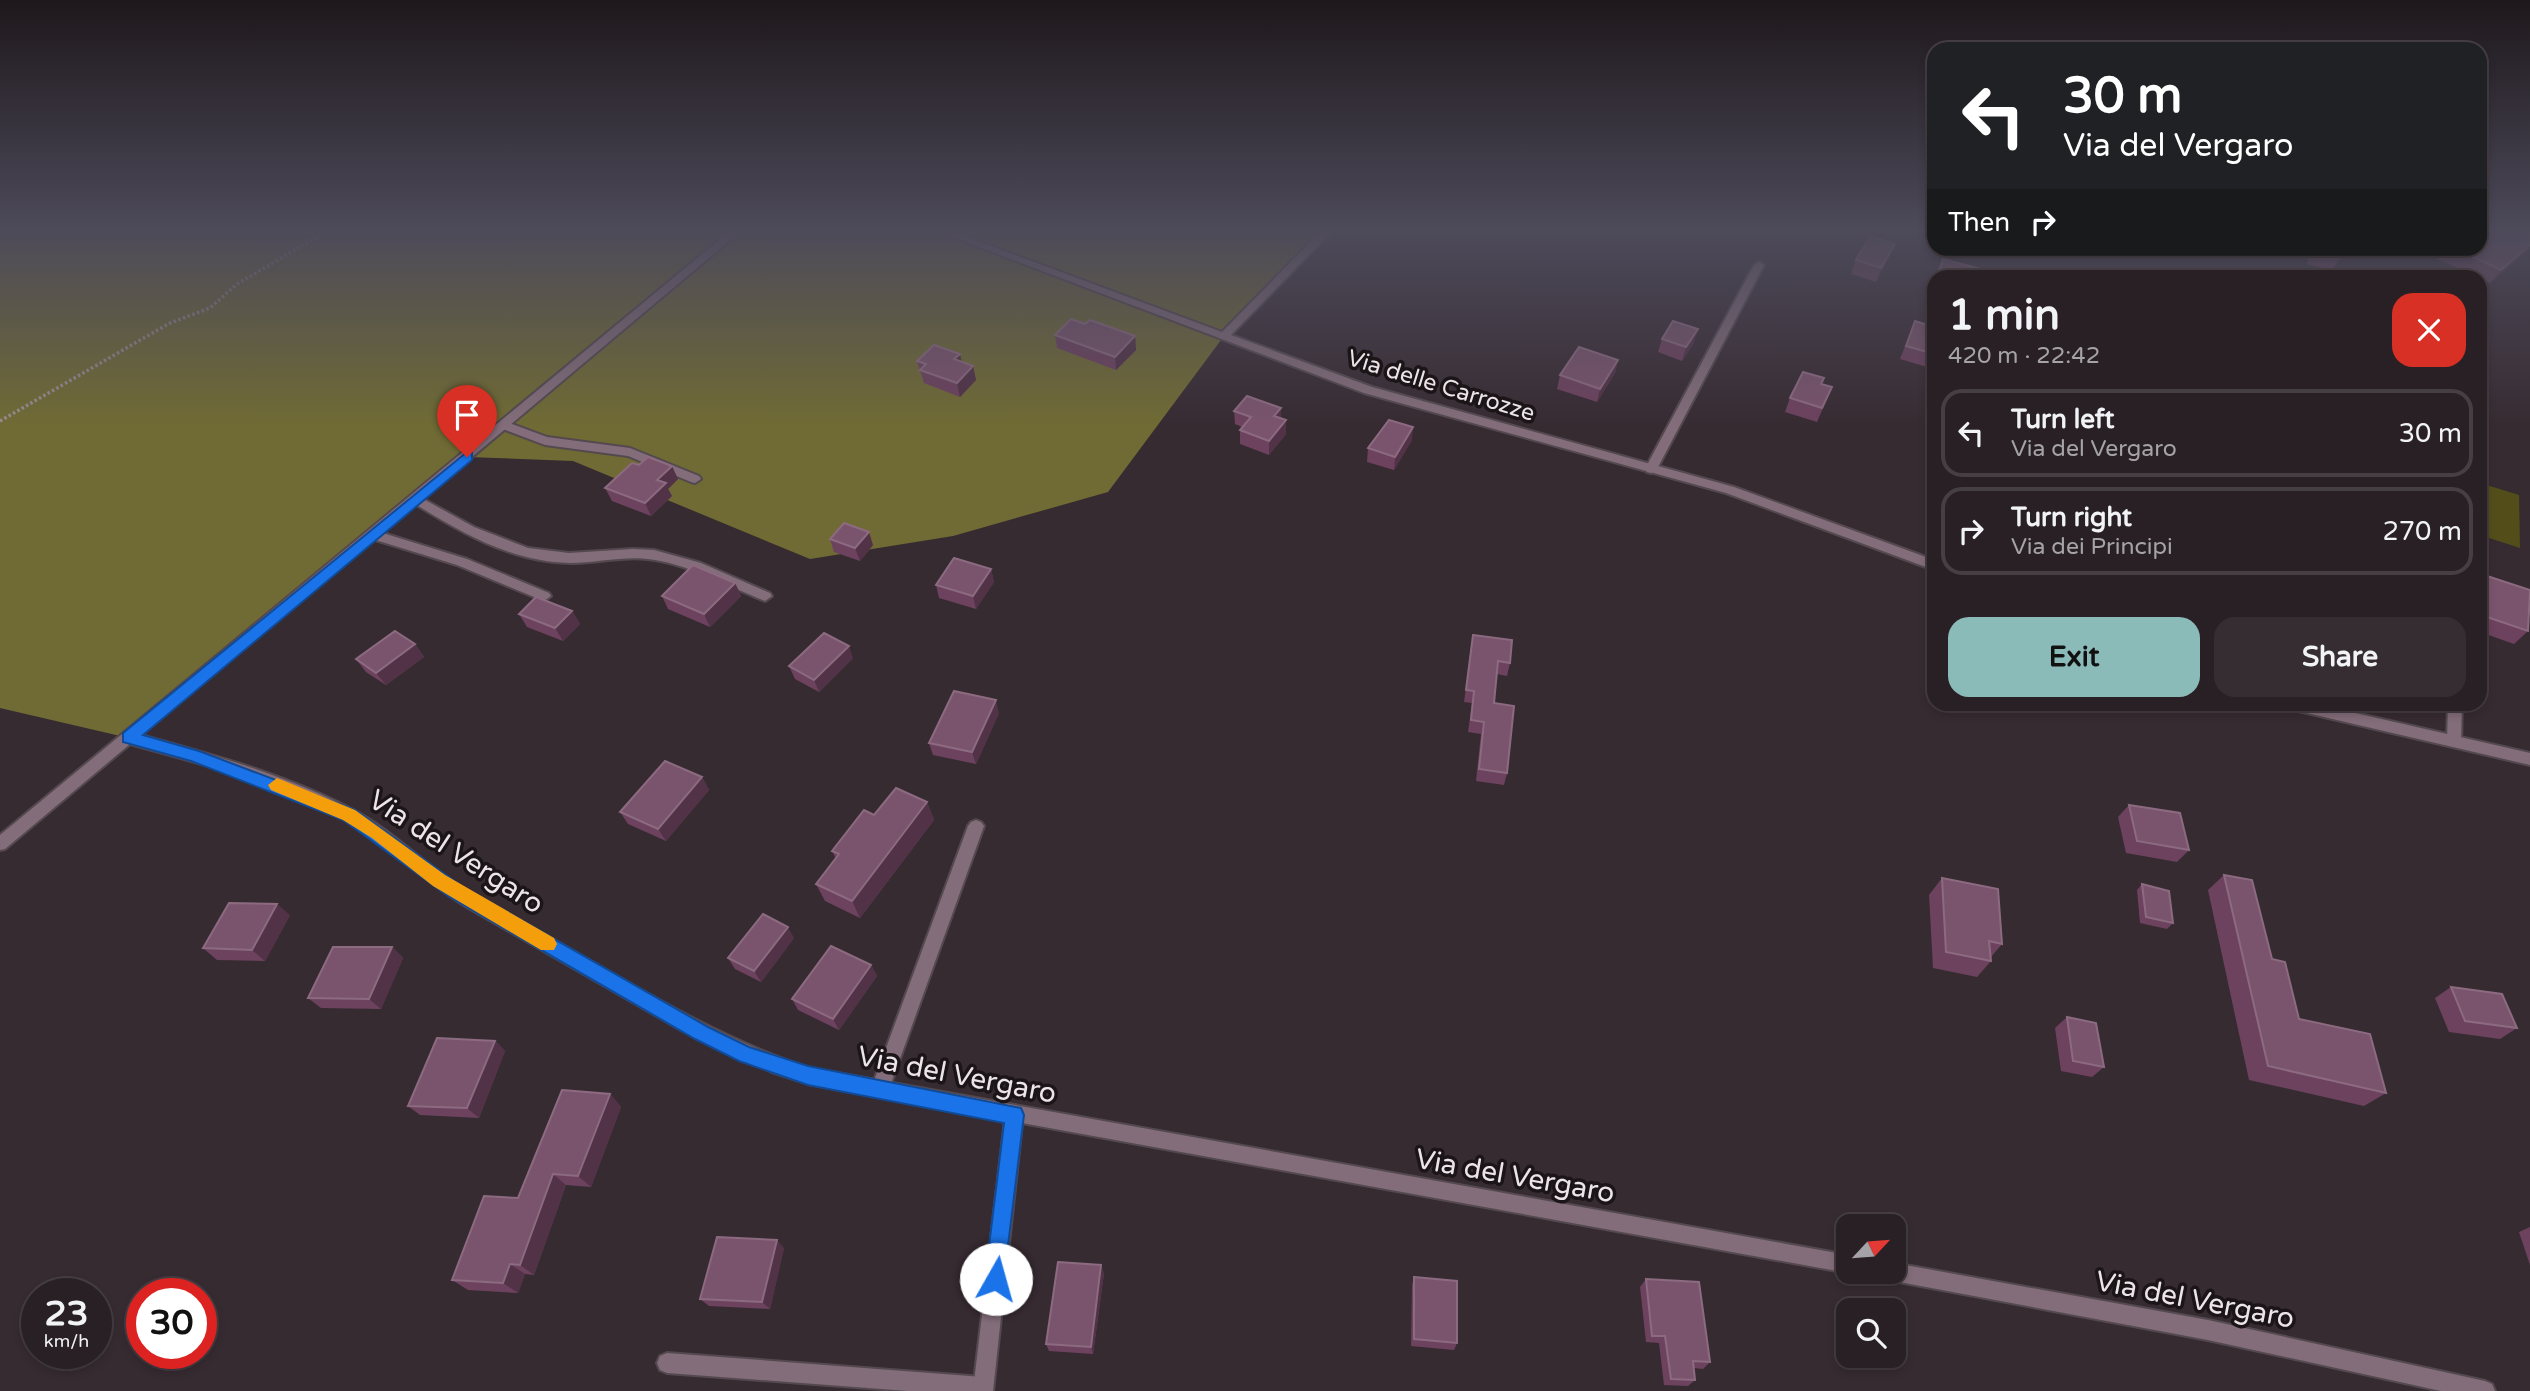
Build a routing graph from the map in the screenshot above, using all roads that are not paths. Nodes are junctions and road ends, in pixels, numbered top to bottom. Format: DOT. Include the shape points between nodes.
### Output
graph roads {
  1 [pos="655,296"];
  2 [pos="1116,296"];
  3 [pos="1263,296"];
  4 [pos="1743,296"];
  5 [pos="1224,336"];
  6 [pos="503,425"];
  7 [pos="1651,468"];
  8 [pos="695,479"];
  9 [pos="416,499"];
  10 [pos="373,535"];
  11 [pos="1927,562"];
  12 [pos="544,596"];
  13 [pos="765,596"];
  14 [pos="2323,711"];
  15 [pos="2455,711"];
  16 [pos="129,738"];
  17 [pos="2454,742"];
  18 [pos="2530,759"];
  19 [pos="976,826"];
  20 [pos="0,844"];
  21 [pos="880,1088"];
  22 [pos="1014,1115"];
  23 [pos="1836,1262"];
  24 [pos="1906,1274"];
  25 [pos="667,1363"];
  26 [pos="983,1389"];
  27 [pos="2485,1391"];
  1 -- 6 [label="street"];
  2 -- 5 [label="street, Via delle Carrozze"];
  3 -- 5 [label="street"];
  4 -- 7 [label="street"];
  5 -- 7 [label="street, Via delle Carrozze" via="1406,402"];
  6 -- 8 [label="street" via="545,440 631,452"];
  6 -- 9 [label="street"];
  7 -- 11 [label="street, Via delle Carrozze" via="1767,503"];
  9 -- 10 [label="street"];
  9 -- 13 [label="street" via="477,535 519,550 555,557 665,557"];
  10 -- 12 [label="street" via="462,562"];
  10 -- 16 [label="street"];
  14 -- 17 [label="street"];
  15 -- 17 [label="street"];
  16 -- 20 [label="street"];
  16 -- 21 [label="street, Via del Vergaro" via="193,755 349,815 454,890 729,1047 808,1076"];
  17 -- 18 [label="street"];
  19 -- 21 [label="street"];
  21 -- 22 [label="street, Via del Vergaro"];
  22 -- 23 [label="street, Via del Vergaro"];
  22 -- 26 [label="street"];
  24 -- 27 [label="street, Via del Vergaro" via="2208,1329"];
  25 -- 26 [label="street"];
}
